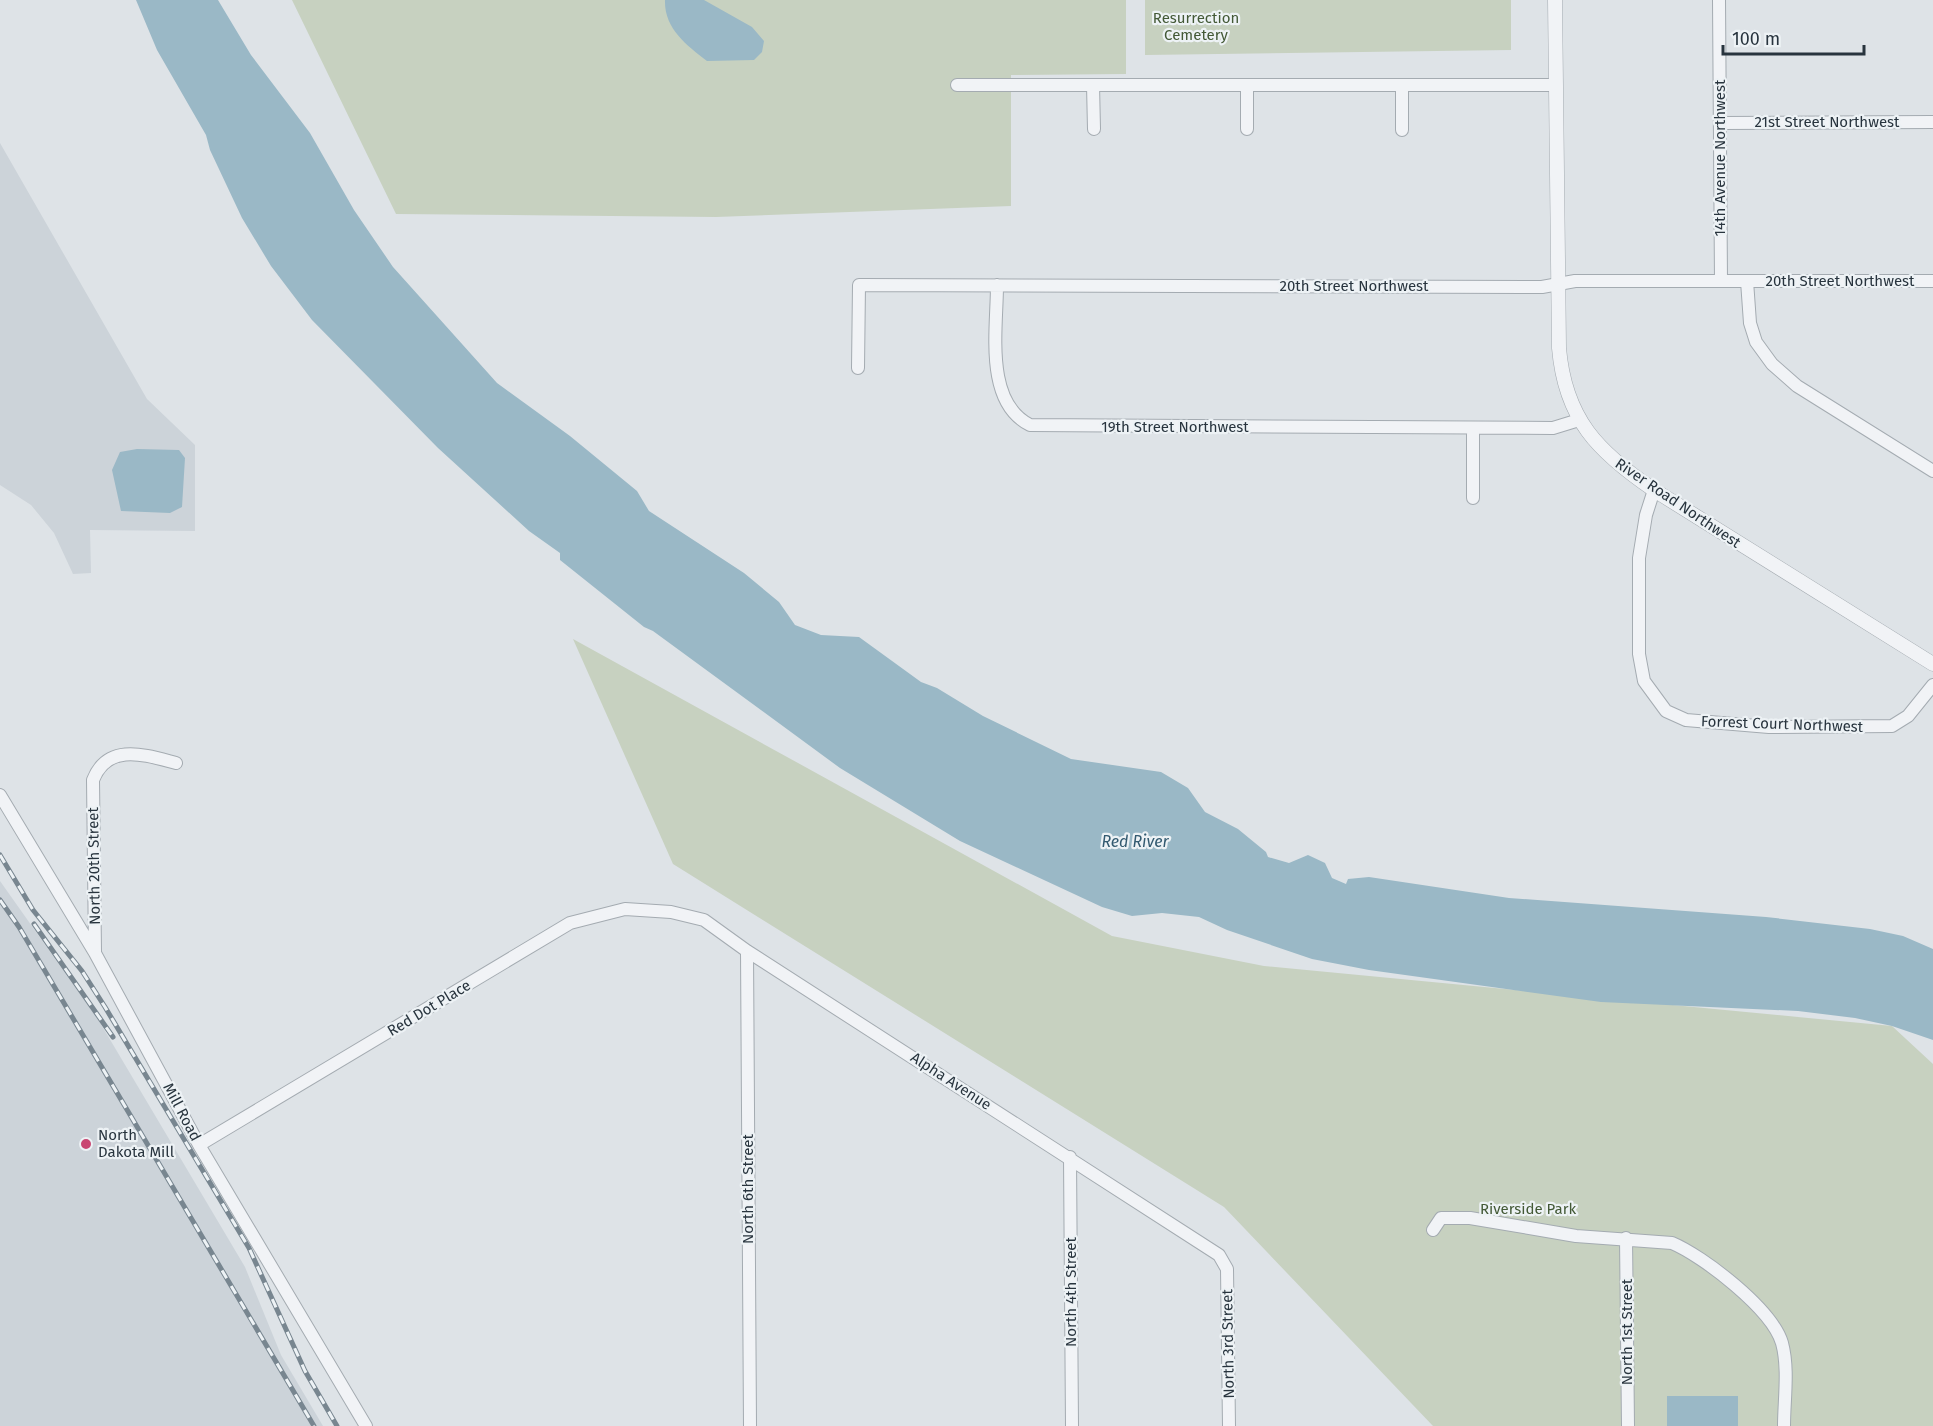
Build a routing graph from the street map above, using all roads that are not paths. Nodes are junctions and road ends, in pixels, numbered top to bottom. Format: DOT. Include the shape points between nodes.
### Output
graph roads {
  1 [pos="1555,0"];
  2 [pos="1719,0"];
  3 [pos="957,85"];
  4 [pos="1093,85"];
  5 [pos="1402,85"];
  6 [pos="1556,85"];
  7 [pos="1247,86"];
  8 [pos="1933,122"];
  9 [pos="1721,123"];
  10 [pos="1094,129"];
  11 [pos="1247,129"];
  12 [pos="1402,130"];
  13 [pos="1721,281"];
  14 [pos="1747,281"];
  15 [pos="1933,281"];
  16 [pos="1559,284"];
  17 [pos="997,285"];
  18 [pos="858,368"];
  19 [pos="1579,420"];
  20 [pos="1473,428"];
  21 [pos="1933,471"];
  22 [pos="1654,490"];
  23 [pos="1473,498"];
  24 [pos="1933,664"];
  25 [pos="1933,686"];
  26 [pos="176,763"];
  27 [pos="0,795"];
  28 [pos="670,912"];
  29 [pos="747,951"];
  30 [pos="95,953"];
  31 [pos="199,1145"];
  32 [pos="1070,1157"];
  33 [pos="1433,1230"];
  34 [pos="1626,1238"];
  35 [pos="1226,1262"];
  36 [pos="366,1426"];
  37 [pos="750,1426"];
  38 [pos="1072,1426"];
  39 [pos="1229,1426"];
  40 [pos="1628,1426"];
  41 [pos="1784,1426"];
  1 -- 6 [label="street, River Road Northwest"];
  2 -- 9 [label="street, 14th Avenue Northwest"];
  3 -- 4 [label="street"];
  4 -- 7 [label="street"];
  4 -- 10 [label="street"];
  5 -- 6 [label="street"];
  5 -- 7 [label="street"];
  5 -- 12 [label="street"];
  6 -- 16 [label="street, River Road Northwest"];
  7 -- 11 [label="street"];
  8 -- 9 [label="street, 21st Street Northwest"];
  9 -- 13 [label="street, 14th Avenue Northwest"];
  13 -- 14 [label="street, 20th Street Northwest"];
  13 -- 16 [label="street, 20th Street Northwest"];
  14 -- 15 [label="street, 20th Street Northwest"];
  14 -- 21 [label="street" via="1753,332 1772,364 1797,386"];
  16 -- 17 [label="street, 20th Street Northwest"];
  16 -- 19 [label="street, River Road Northwest" via="1560,361"];
  17 -- 18 [label="street, 20th Street Northwest" via="859,285"];
  17 -- 20 [label="street, 19th Street Northwest" via="1000,392 1014,415 1030,425"];
  19 -- 20 [label="street, 19th Street Northwest" via="1562,427"];
  19 -- 22 [label="street, River Road Northwest" via="1614,461"];
  20 -- 23 [label="street"];
  22 -- 24 [label="street, River Road Northwest"];
  22 -- 25 [label="street, Forrest Court Northwest" via="1639,558 1639,654 1644,681 1666,711 1686,720 1769,727 1892,726 1908,716"];
  26 -- 30 [label="street, North 20th Street" via="136,754 120,755 98,768 93,780"];
  27 -- 30 [label="street, Mill Road"];
  28 -- 29 [label="street, Alpha Avenue" via="704,920"];
  28 -- 31 [label="street, Red Dot Place" via="625,909 570,923"];
  29 -- 32 [label="street, Alpha Avenue"];
  29 -- 37 [label="street, North 6th Street"];
  30 -- 31 [label="street, Mill Road"];
  31 -- 36 [label="street, Mill Road"];
  32 -- 35 [label="street, Alpha Avenue"];
  32 -- 38 [label="street, North 4th Street"];
  33 -- 34 [label="street" via="1441,1218 1470,1218 1576,1236"];
  34 -- 40 [label="street, North 1st Street"];
  34 -- 41 [label="street" via="1672,1243 1686,1249 1772,1325 1784,1358"];
  35 -- 39 [label="street, North 3rd Street"];
}
